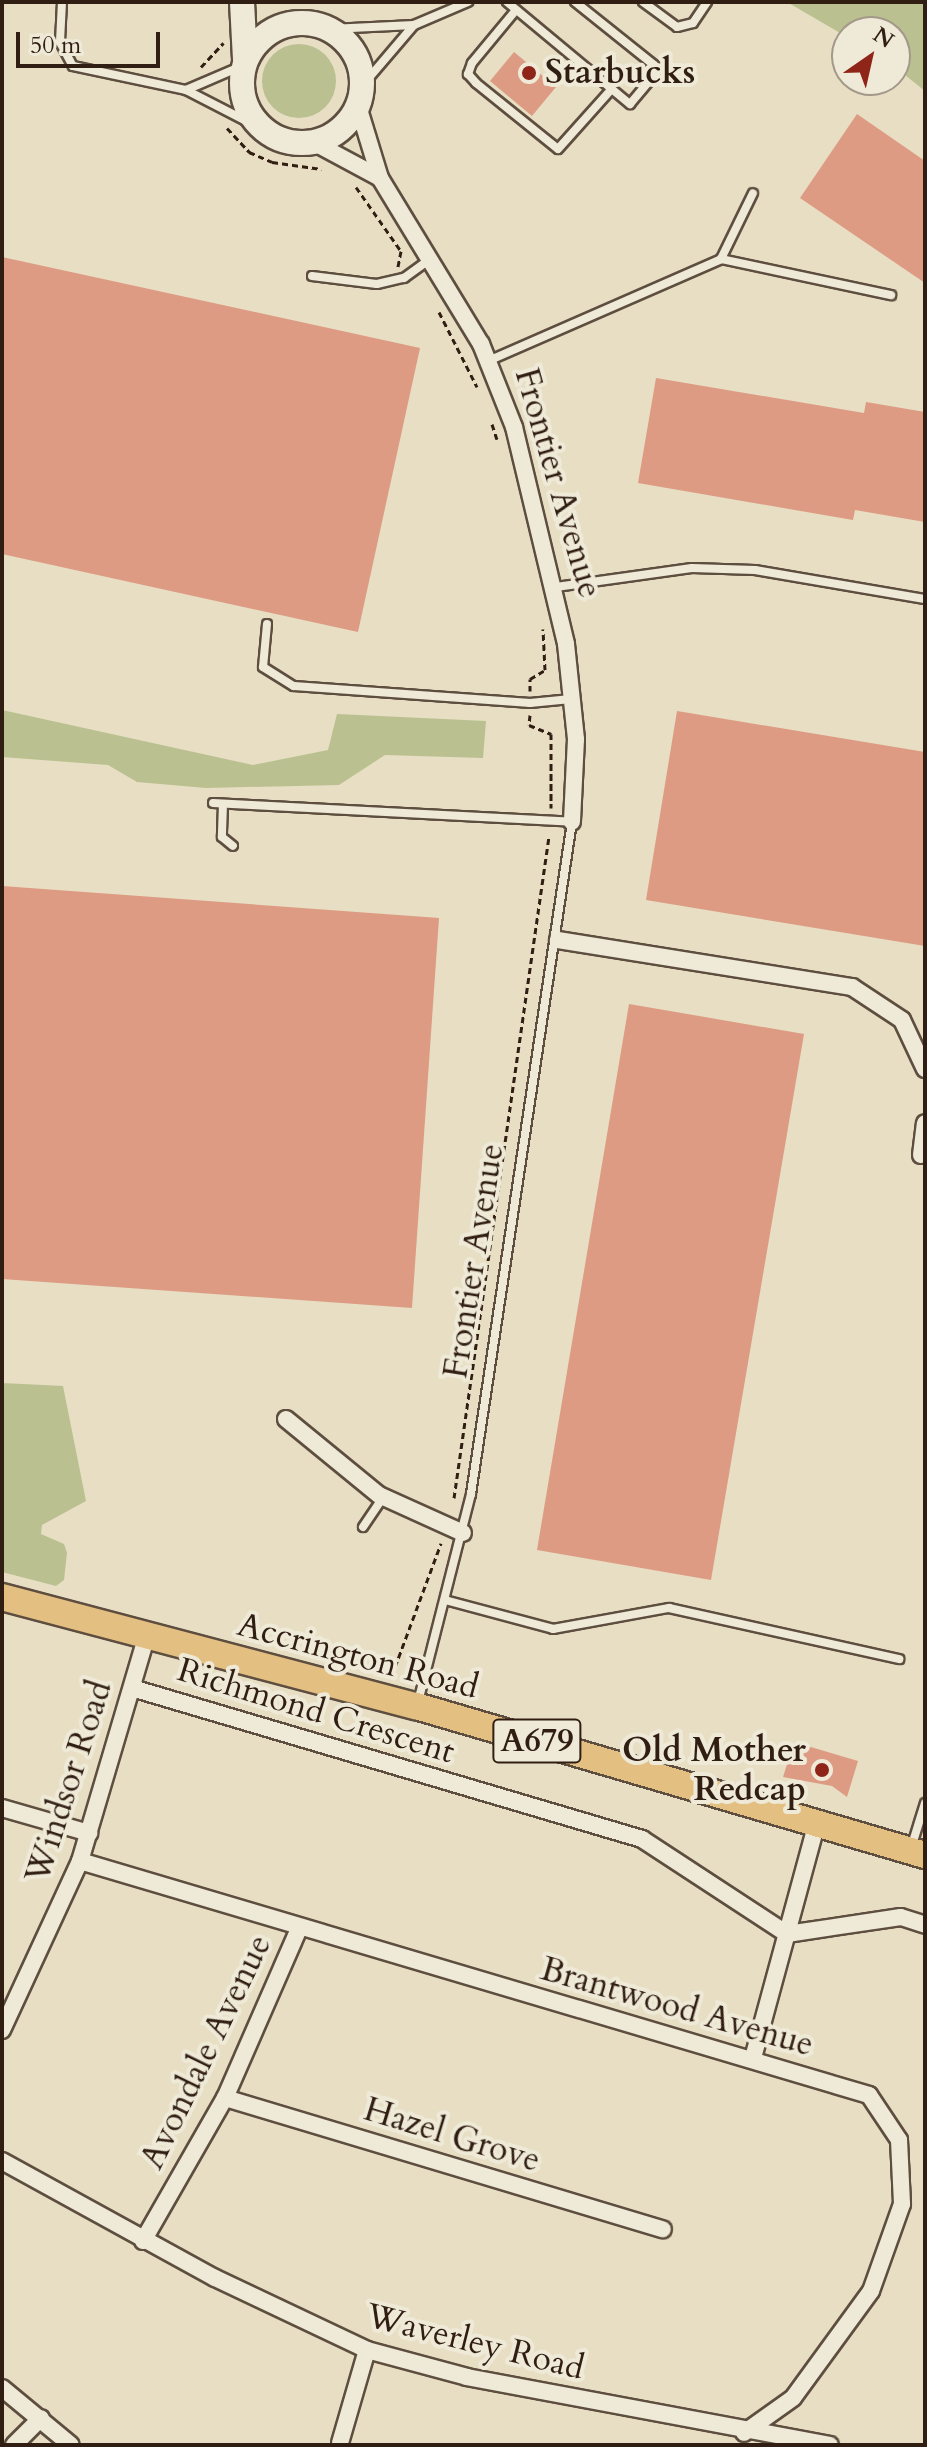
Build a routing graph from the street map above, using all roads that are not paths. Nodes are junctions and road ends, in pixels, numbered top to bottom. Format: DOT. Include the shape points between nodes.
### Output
graph roads {
  1 [pos="62,2"];
  2 [pos="242,2"];
  3 [pos="288,2"];
  4 [pos="468,2"];
  5 [pos="507,2"];
  6 [pos="575,2"];
  7 [pos="596,2"];
  8 [pos="643,2"];
  9 [pos="707,2"];
  10 [pos="456,5"];
  11 [pos="516,10"];
  12 [pos="589,10"];
  13 [pos="414,25"];
  14 [pos="326,27"];
  15 [pos="244,64"];
  16 [pos="186,90"];
  17 [pos="609,92"];
  18 [pos="360,96"];
  19 [pos="262,129"];
  20 [pos="313,142"];
  21 [pos="380,178"];
  22 [pos="753,193"];
  23 [pos="431,258"];
  24 [pos="721,259"];
  25 [pos="312,276"];
  26 [pos="891,295"];
  27 [pos="487,361"];
  28 [pos="556,587"];
  29 [pos="925,599"];
  30 [pos="267,624"];
  31 [pos="572,699"];
  32 [pos="213,803"];
  33 [pos="223,804"];
  34 [pos="572,822"];
  35 [pos="233,846"];
  36 [pos="558,940"];
  37 [pos="925,1069"];
  38 [pos="925,1123"];
  39 [pos="921,1155"];
  40 [pos="286,1419"];
  41 [pos="383,1497"];
  42 [pos="363,1527"];
  43 [pos="456,1531"];
  44 [pos="2,1597"];
  45 [pos="445,1600"];
  46 [pos="146,1638"];
  47 [pos="899,1659"];
  48 [pos="132,1688"];
  49 [pos="416,1706"];
  50 [pos="925,1803"];
  51 [pos="2,1808"];
  52 [pos="817,1822"];
  53 [pos="89,1833"];
  54 [pos="918,1852"];
  55 [pos="80,1861"];
  56 [pos="925,1925"];
  57 [pos="298,1931"];
  58 [pos="787,1934"];
  59 [pos="2,2030"];
  60 [pos="753,2058"];
  61 [pos="225,2098"];
  62 [pos="2,2161"];
  63 [pos="663,2229"];
  64 [pos="143,2241"];
  65 [pos="367,2350"];
  66 [pos="2,2388"];
  67 [pos="41,2418"];
  68 [pos="744,2433"];
  69 [pos="340,2443"];
  70 [pos="14,2445"];
  71 [pos="71,2445"];
  72 [pos="830,2445"];
  1 -- 16 [label="lane" via="60,42 73,66"];
  2 -- 15 [label="street"];
  3 -- 14 [label="street"];
  4 -- 10 [label="lane"];
  5 -- 11 [label="lane"];
  6 -- 12 [label="lane"];
  7 -- 12 [label="lane"];
  8 -- 9 [label="lane" via="677,27 693,23"];
  10 -- 13 [label="lane"];
  11 -- 17 [label="lane"];
  11 -- 17 [label="lane" via="472,63 468,74 476,83 558,149"];
  12 -- 17 [label="lane" via="654,65 656,73 630,104"];
  13 -- 14 [label="lane"];
  13 -- 18 [label="lane"];
  14 -- 15 [label="street" via="303,22 267,33"];
  14 -- 18 [label="street" via="354,53"];
  15 -- 16 [label="lane"];
  15 -- 19 [label="street" via="244,99"];
  16 -- 19 [label="lane"];
  18 -- 20 [label="street" via="340,129"];
  18 -- 21 [label="street, Frontier Avenue"];
  19 -- 20 [label="street"];
  20 -- 21 [label="street, Frontier Avenue"];
  21 -- 23 [label="street, Frontier Avenue"];
  22 -- 24 [label="lane"];
  23 -- 25 [label="lane" via="404,278 377,284"];
  23 -- 27 [label="street, Frontier Avenue"];
  24 -- 26 [label="lane"];
  24 -- 27 [label="lane"];
  27 -- 28 [label="street, Frontier Avenue" via="514,427"];
  28 -- 29 [label="lane" via="692,568 755,570"];
  28 -- 31 [label="street, Frontier Avenue"];
  30 -- 31 [label="lane" via="263,667 294,686 530,703"];
  31 -- 34 [label="street, Frontier Avenue"];
  32 -- 33 [label="lane"];
  33 -- 34 [label="lane"];
  33 -- 35 [label="lane" via="222,837"];
  34 -- 36 [label="lane, Frontier Avenue"];
  36 -- 37 [label="street" via="852,987 902,1020"];
  36 -- 43 [label="lane, Frontier Avenue"];
  38 -- 39 [label="street"];
  40 -- 41 [label="street"];
  41 -- 42 [label="lane"];
  41 -- 43 [label="street"];
  43 -- 45 [label="lane, Frontier Avenue"];
  44 -- 46 [label="main road, Accrington Road / A679"];
  45 -- 47 [label="lane" via="563,1629 645,1607 669,1608"];
  45 -- 49 [label="lane, Frontier Avenue"];
  46 -- 48 [label="street, Windsor Road"];
  46 -- 49 [label="main road, Accrington Road / A679"];
  48 -- 53 [label="street, Windsor Road"];
  48 -- 58 [label="street, Richmond Crescent" via="642,1839"];
  49 -- 52 [label="main road, Accrington Road / A679"];
  50 -- 54 [label="lane"];
  51 -- 53 [label="street"];
  52 -- 54 [label="main road, Accrington Road / A679"];
  52 -- 58 [label="street"];
  53 -- 55 [label="street, Windsor Road"];
  55 -- 57 [label="street, Brantwood Avenue"];
  55 -- 59 [label="street, Windsor Road"];
  56 -- 58 [label="street" via="901,1917"];
  57 -- 60 [label="street, Brantwood Avenue"];
  57 -- 61 [label="street, Avondale Avenue"];
  58 -- 60 [label="street"];
  60 -- 68 [label="street, Brantwood Avenue" via="869,2095 899,2140 902,2204 871,2291 832,2351 793,2398"];
  61 -- 63 [label="street, Hazel Grove"];
  61 -- 64 [label="street, Avondale Avenue"];
  62 -- 64 [label="street, Waverley Road"];
  64 -- 65 [label="street, Waverley Road"];
  65 -- 68 [label="street, Waverley Road"];
  65 -- 69 [label="street"];
  66 -- 67 [label="street"];
  67 -- 70 [label="street"];
  67 -- 71 [label="street"];
  68 -- 72 [label="street, Waverley Road"];
}
